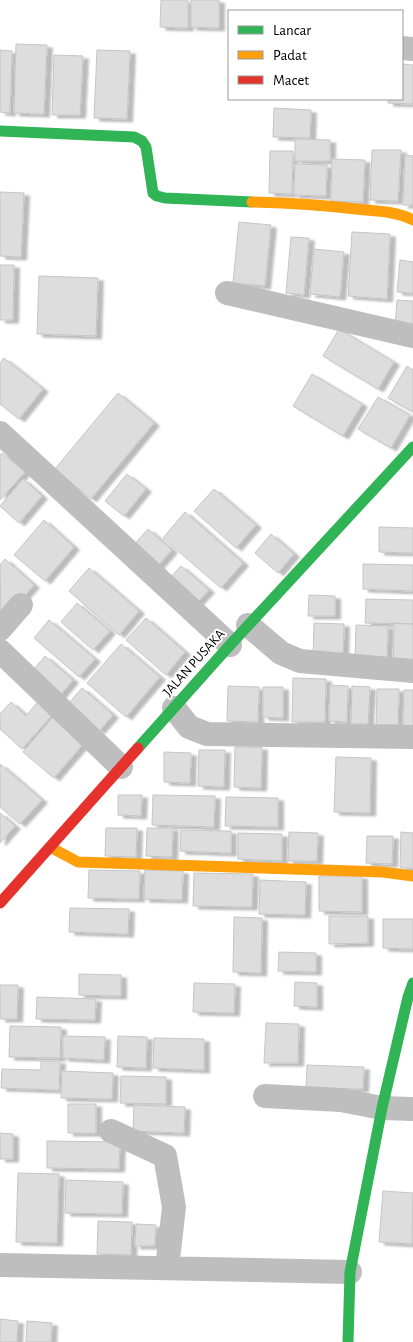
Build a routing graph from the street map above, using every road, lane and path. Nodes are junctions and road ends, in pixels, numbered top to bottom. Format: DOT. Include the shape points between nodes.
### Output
graph roads {
  1 [pos="0,131"];
  2 [pos="413,220"];
  3 [pos="227,293"];
  4 [pos="413,336"];
  5 [pos="0,433"];
  6 [pos="413,447"];
  7 [pos="21,605"];
  8 [pos="248,626"];
  9 [pos="0,629"];
  10 [pos="230,645"];
  11 [pos="0,651"];
  12 [pos="413,671"];
  13 [pos="174,708"];
  14 [pos="413,737"];
  15 [pos="121,767"];
  16 [pos="50,847"];
  17 [pos="413,876"];
  18 [pos="0,903"];
  19 [pos="413,983"];
  20 [pos="265,1096"];
  21 [pos="382,1108"];
  22 [pos="413,1109"];
  23 [pos="111,1131"];
  24 [pos="0,1265"];
  25 [pos="167,1268"];
  26 [pos="350,1272"];
  27 [pos="348,1342"];
  1 -- 2 [label="street" via="134,137 146,147 153,192 165,198 313,204 403,215"];
  3 -- 4 [label="street"];
  5 -- 10 [label="street"];
  6 -- 8 [label="street, JALAN PUSAKA"];
  7 -- 9 [label="street"];
  8 -- 10 [label="street, JALAN PUSAKA"];
  8 -- 12 [label="street" via="281,653 300,661"];
  10 -- 13 [label="street, JALAN PUSAKA"];
  11 -- 15 [label="street"];
  13 -- 14 [label="street" via="190,727 207,734"];
  13 -- 15 [label="street, JALAN PUSAKA"];
  15 -- 16 [label="street, JALAN PUSAKA"];
  16 -- 17 [label="street" via="78,862 383,872"];
  16 -- 18 [label="street, JALAN PUSAKA"];
  19 -- 21 [label="street"];
  20 -- 21 [label="street" via="341,1100"];
  21 -- 22 [label="street"];
  21 -- 26 [label="street"];
  23 -- 25 [label="street" via="165,1156 174,1207"];
  24 -- 25 [label="street"];
  25 -- 26 [label="street"];
  26 -- 27 [label="street"];
}
